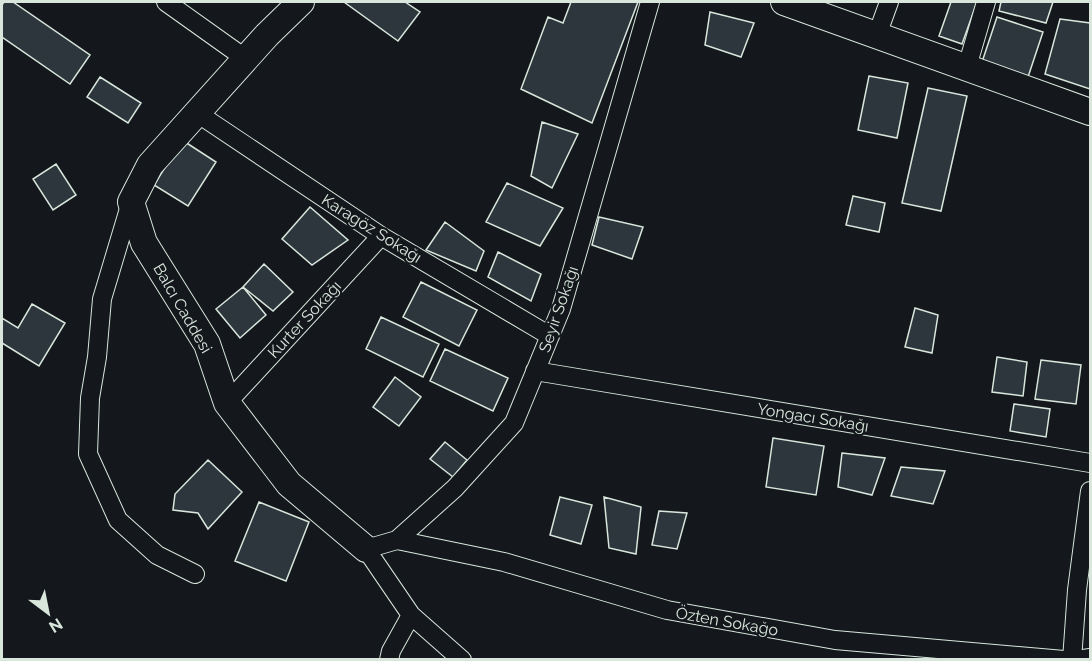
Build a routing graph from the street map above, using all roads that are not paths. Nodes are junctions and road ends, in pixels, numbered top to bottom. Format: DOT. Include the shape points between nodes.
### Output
graph roads {
  1 [pos="166,2"];
  2 [pos="301,2"];
  3 [pos="650,2"];
  4 [pos="784,2"];
  5 [pos="889,2"];
  6 [pos="986,2"];
  7 [pos="877,35"];
  8 [pos="246,59"];
  9 [pos="967,67"];
  10 [pos="1090,112"];
  11 [pos="197,113"];
  12 [pos="131,202"];
  13 [pos="381,236"];
  14 [pos="550,336"];
  15 [pos="536,371"];
  16 [pos="227,403"];
  17 [pos="1090,463"];
  18 [pos="1090,491"];
  19 [pos="397,540"];
  20 [pos="366,549"];
  21 [pos="195,574"];
  22 [pos="1084,589"];
  23 [pos="411,615"];
  24 [pos="1090,658"];
  25 [pos="389,660"];
  26 [pos="462,660"];
  27 [pos="1064,660"];
  28 [pos="1072,660"];
  29 [pos="1077,660"];
  1 -- 8 [label="street"];
  2 -- 8 [label="street"];
  3 -- 14 [label="street, Seyir Sokağı"];
  4 -- 7 [label="street"];
  5 -- 7 [label="street"];
  6 -- 9 [label="street"];
  7 -- 9 [label="street"];
  8 -- 11 [label="street"];
  9 -- 10 [label="street"];
  11 -- 12 [label="street" via="150,165"];
  11 -- 13 [label="street, Karagöz Sokağı"];
  12 -- 16 [label="street, Balcı Caddesi" via="144,243 207,344"];
  12 -- 21 [label="street" via="102,299 90,398 88,454 118,520 157,555"];
  13 -- 14 [label="street, Karagöz Sokağı"];
  13 -- 16 [label="street, Kurter Sokağı"];
  14 -- 15 [label="street, Seyir Sokağı"];
  15 -- 17 [label="street, Yongacı Sokağı"];
  15 -- 19 [label="street, Seyir Sokağı" via="514,423 455,488"];
  16 -- 20 [label="street, Balcı Caddesi" via="290,484"];
  18 -- 22 [label="street"];
  19 -- 20 [label="street, Seyir Sokağı"];
  19 -- 27 [label="street, Özten Sokağo" via="504,562 689,614 834,640"];
  20 -- 23 [label="street, Balcı Caddesi"];
  22 -- 28 [label="street"];
  23 -- 25 [label="street"];
  23 -- 26 [label="street, Balcı Caddesi"];
  24 -- 29 [label="street"];
}
